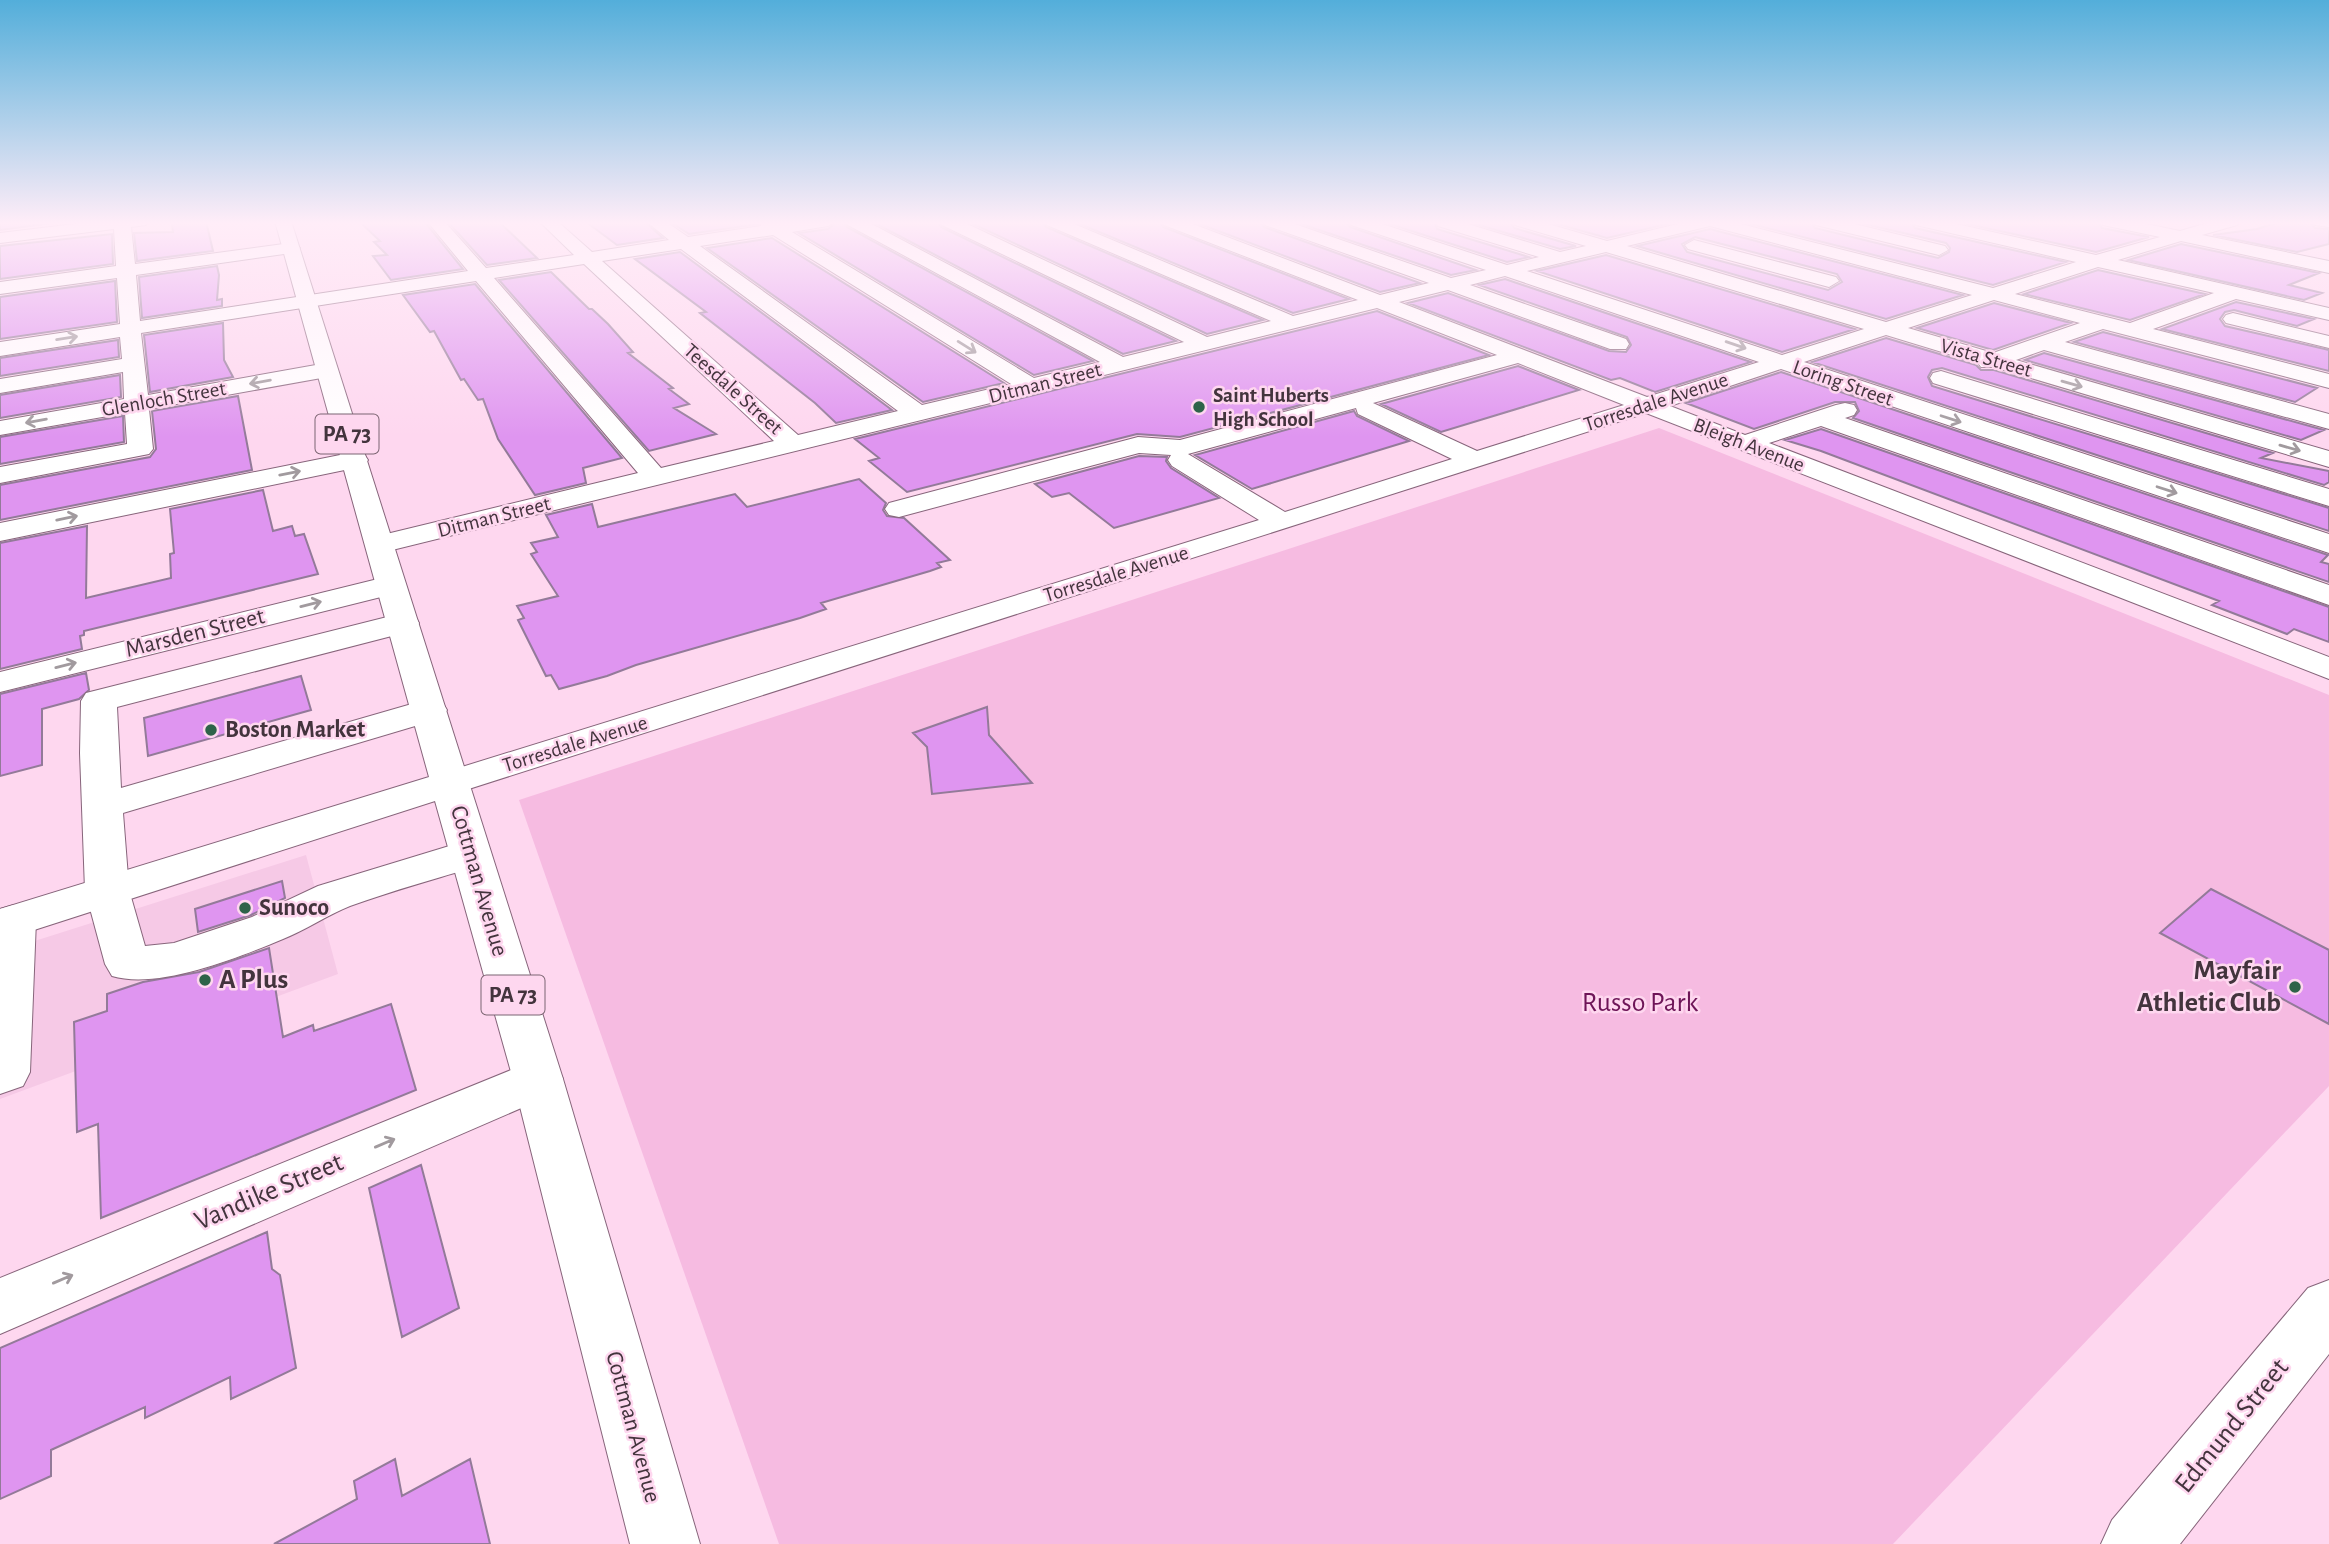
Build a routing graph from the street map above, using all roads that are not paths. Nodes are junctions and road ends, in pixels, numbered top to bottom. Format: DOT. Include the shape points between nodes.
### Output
graph roads {
  1 [pos="304,293"];
  2 [pos="365,293"];
  3 [pos="499,293"];
  4 [pos="627,293"];
  5 [pos="753,293"];
  6 [pos="880,293"];
  7 [pos="987,293"];
  8 [pos="1099,293"];
  9 [pos="1222,293"];
  10 [pos="1356,293"];
  11 [pos="1414,293"];
  12 [pos="1475,293"];
  13 [pos="1580,293"];
  14 [pos="1767,293"];
  15 [pos="1792,293"];
  16 [pos="1987,293"];
  17 [pos="2000,293"];
  18 [pos="2231,293"];
  19 [pos="2239,293"];
  20 [pos="1994,295"];
  21 [pos="128,296"];
  22 [pos="1780,297"];
  23 [pos="103,299"];
  24 [pos="306,302"];
  25 [pos="1379,302"];
  26 [pos="1745,309"];
  27 [pos="2190,309"];
  28 [pos="2329,314"];
  29 [pos="1707,319"];
  30 [pos="2103,322"];
  31 [pos="1292,323"];
  32 [pos="1682,326"];
  33 [pos="131,328"];
  34 [pos="1889,329"];
  35 [pos="2131,330"];
  36 [pos="2329,342"];
  37 [pos="2043,343"];
  38 [pos="1205,344"];
  39 [pos="1618,344"];
  40 [pos="0,349"];
  41 [pos="1532,361"];
  42 [pos="1994,361"];
  43 [pos="1781,362"];
  44 [pos="134,364"];
  45 [pos="1120,365"];
  46 [pos="327,370"];
  47 [pos="1941,378"];
  48 [pos="2329,381"];
  49 [pos="0,386"];
  50 [pos="1031,386"];
  51 [pos="1884,397"];
  52 [pos="136,403"];
  53 [pos="1646,405"];
  54 [pos="1367,409"];
  55 [pos="918,414"];
  56 [pos="1821,418"];
  57 [pos="2329,422"];
  58 [pos="0,428"];
  59 [pos="1745,443"];
  60 [pos="794,445"];
  61 [pos="111,454"];
  62 [pos="2329,459"];
  63 [pos="355,460"];
  64 [pos="1181,460"];
  65 [pos="1475,460"];
  66 [pos="1141,471"];
  67 [pos="0,475"];
  68 [pos="656,478"];
  69 [pos="2329,498"];
  70 [pos="114,509"];
  71 [pos="900,509"];
  72 [pos="1282,522"];
  73 [pos="0,532"];
  74 [pos="380,544"];
  75 [pos="2329,544"];
  76 [pos="390,584"];
  77 [pos="2329,596"];
  78 [pos="403,623"];
  79 [pos="2329,669"];
  80 [pos="0,682"];
  81 [pos="429,710"];
  82 [pos="450,783"];
  83 [pos="103,806"];
  84 [pos="470,854"];
  85 [pos="107,891"];
  86 [pos="7,923"];
  87 [pos="0,1074"];
  88 [pos="538,1079"];
  89 [pos="0,1306"];
  90 [pos="2329,1308"];
  91 [pos="666,1544"];
  92 [pos="2136,1544"];
  1 -- 24 [label="street, Cottman Avenue / PA 73"];
  2 -- 24 [label="street"];
  3 -- 68 [label="street"];
  4 -- 60 [label="street, Teesdale Street"];
  5 -- 55 [label="street"];
  6 -- 50 [label="street, one-way"];
  7 -- 45 [label="street"];
  8 -- 38 [label="street"];
  9 -- 31 [label="street"];
  10 -- 25 [label="street, Bleigh Avenue"];
  11 -- 25 [label="street, Ditman Street"];
  12 -- 39 [label="street"];
  13 -- 32 [label="street, Loring Street"];
  14 -- 22 [label="street, Vista Street"];
  15 -- 22 [label="street"];
  16 -- 20 [label="street"];
  17 -- 20 [label="street, Torresdale Avenue"];
  18 -- 27 [label="street"];
  19 -- 28 [label="street"];
  20 -- 30 [label="street"];
  20 -- 34 [label="street, Torresdale Avenue"];
  21 -- 23 [label="street"];
  21 -- 33 [label="street"];
  22 -- 26 [label="street"];
  22 -- 34 [label="street, Vista Street"];
  24 -- 33 [label="street"];
  24 -- 46 [label="street, Cottman Avenue / PA 73"];
  25 -- 31 [label="street, Ditman Street"];
  25 -- 41 [label="street, Bleigh Avenue"];
  27 -- 35 [label="street"];
  27 -- 36 [label="street"];
  29 -- 32 [label="street"];
  30 -- 35 [label="street"];
  30 -- 37 [label="street"];
  31 -- 38 [label="street, Ditman Street"];
  32 -- 39 [label="street"];
  32 -- 43 [label="street, Loring Street, one-way"];
  40 -- 33 [label="street, one-way"];
  33 -- 44 [label="street"];
  34 -- 42 [label="street, Vista Street"];
  34 -- 43 [label="street, Torresdale Avenue"];
  35 -- 48 [label="street"];
  37 -- 42 [label="street"];
  37 -- 57 [label="street"];
  38 -- 45 [label="street, Ditman Street"];
  39 -- 41 [label="street"];
  41 -- 53 [label="street, Bleigh Avenue"];
  41 -- 54 [label="street"];
  41 -- 71 [label="street" via="1181,448 1138,445"];
  42 -- 47 [label="street"];
  42 -- 62 [label="street, Vista Street, one-way"];
  43 -- 51 [label="street, Loring Street"];
  43 -- 53 [label="street, Torresdale Avenue"];
  44 -- 49 [label="street"];
  44 -- 52 [label="street"];
  45 -- 50 [label="street, Ditman Street"];
  46 -- 52 [label="street, Glenloch Street, one-way"];
  46 -- 63 [label="street, Cottman Avenue / PA 73"];
  47 -- 51 [label="street"];
  47 -- 69 [label="street"];
  50 -- 55 [label="street, Ditman Street"];
  51 -- 56 [label="street"];
  51 -- 75 [label="street, Loring Street, one-way"];
  52 -- 58 [label="street, Glenloch Street, one-way"];
  52 -- 61 [label="street" via="140,449"];
  53 -- 59 [label="street, Bleigh Avenue"];
  53 -- 65 [label="street, Torresdale Avenue"];
  54 -- 64 [label="street"];
  54 -- 65 [label="street"];
  55 -- 60 [label="street, Ditman Street"];
  56 -- 59 [label="street"];
  56 -- 77 [label="street"];
  59 -- 79 [label="street, Bleigh Avenue"];
  60 -- 68 [label="street, Ditman Street"];
  61 -- 67 [label="street"];
  61 -- 70 [label="street"];
  70 -- 63 [label="street, one-way"];
  63 -- 74 [label="street, Cottman Avenue / PA 73"];
  64 -- 66 [label="street"];
  64 -- 72 [label="street"];
  65 -- 72 [label="street, Torresdale Avenue"];
  68 -- 74 [label="street, Ditman Street"];
  73 -- 70 [label="street, one-way"];
  72 -- 82 [label="street, Torresdale Avenue"];
  74 -- 76 [label="street, Cottman Avenue / PA 73"];
  76 -- 78 [label="street, Cottman Avenue / PA 73"];
  80 -- 76 [label="street, Marsden Street, one-way"];
  78 -- 81 [label="street, Cottman Avenue / PA 73"];
  78 -- 83 [label="street" via="99,701"];
  81 -- 82 [label="street, Cottman Avenue / PA 73"];
  81 -- 83 [label="street"];
  82 -- 84 [label="street, Cottman Avenue / PA 73"];
  82 -- 85 [label="street, Torresdale Avenue"];
  83 -- 85 [label="street"];
  84 -- 85 [label="street" via="332,896 268,929 176,959 128,964"];
  84 -- 88 [label="street, Cottman Avenue / PA 73"];
  85 -- 86 [label="street, Torresdale Avenue"];
  86 -- 87 [label="street" via="5,1072"];
  89 -- 88 [label="street, Vandike Street, one-way"];
  88 -- 91 [label="street, Cottman Avenue / PA 73"];
  90 -- 92 [label="street, Edmund Street"];
}
